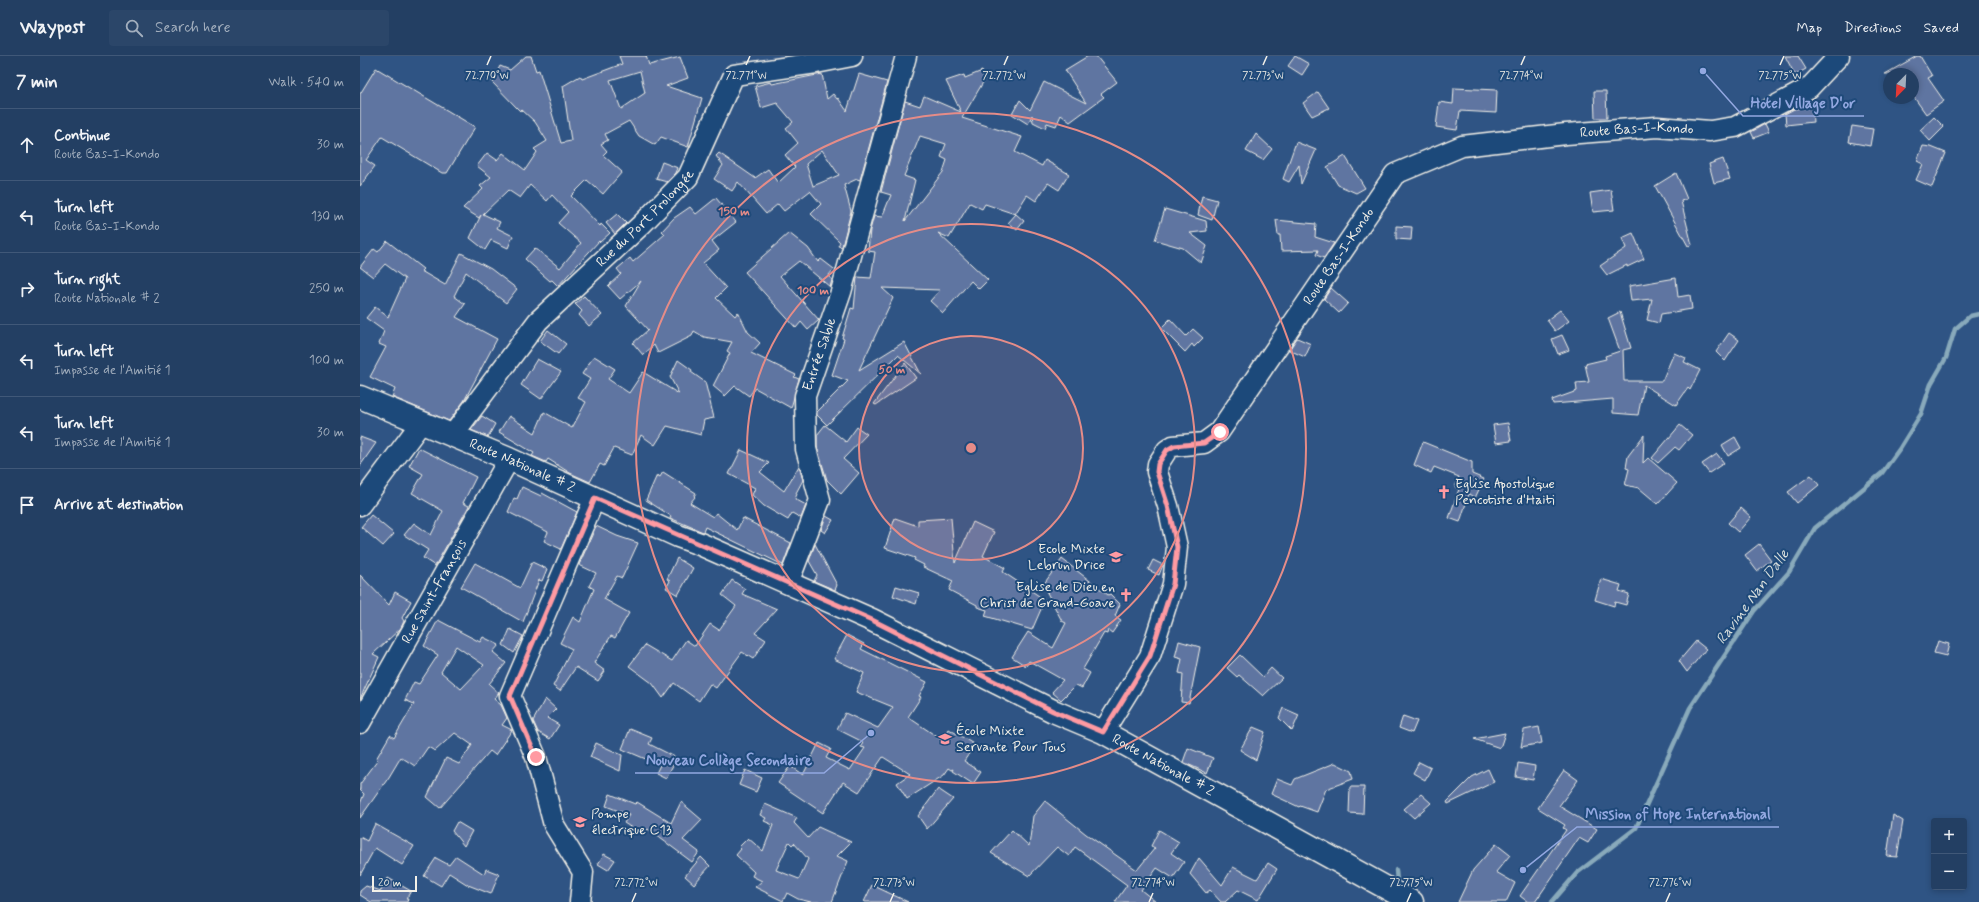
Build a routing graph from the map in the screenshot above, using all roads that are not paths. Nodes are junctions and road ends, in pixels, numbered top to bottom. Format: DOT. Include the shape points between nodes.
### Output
graph roads {
  1 [pos="852,56"];
  2 [pos="906,56"];
  3 [pos="1839,56"];
  4 [pos="360,397"];
  5 [pos="421,423"];
  6 [pos="452,436"];
  7 [pos="509,459"];
  8 [pos="595,498"];
  9 [pos="360,505"];
  10 [pos="788,583"];
  11 [pos="360,723"];
  12 [pos="1103,732"];
  13 [pos="580,902"];
  14 [pos="1412,902"];
  1 -- 6 [label="street, Rue du Port Prolongée" via="734,75 688,177 641,225 538,321"];
  2 -- 10 [label="street, Entrée Sable" via="841,292 805,396 806,449 820,500"];
  3 -- 12 [label="street, Route Bas-I-Kondo" via="1809,88 1735,127 1710,131 1650,127 1462,146 1395,174 1220,432 1204,443 1174,446 1162,457 1157,472 1177,547 1173,584 1150,656"];
  4 -- 5 [label="main road, Route Nationale # 2"];
  5 -- 6 [label="main road, Route Nationale # 2"];
  5 -- 9 [label="street"];
  6 -- 7 [label="main road, Route Nationale # 2"];
  7 -- 8 [label="main road, Route Nationale # 2"];
  7 -- 11 [label="street, Rue Saint-François"];
  8 -- 10 [label="main road, Route Nationale # 2"];
  8 -- 13 [label="street" via="510,696 536,757 554,825 583,872"];
  10 -- 12 [label="main road, Route Nationale # 2" via="872,620 1053,711"];
  12 -- 14 [label="main road, Route Nationale # 2"];
}
